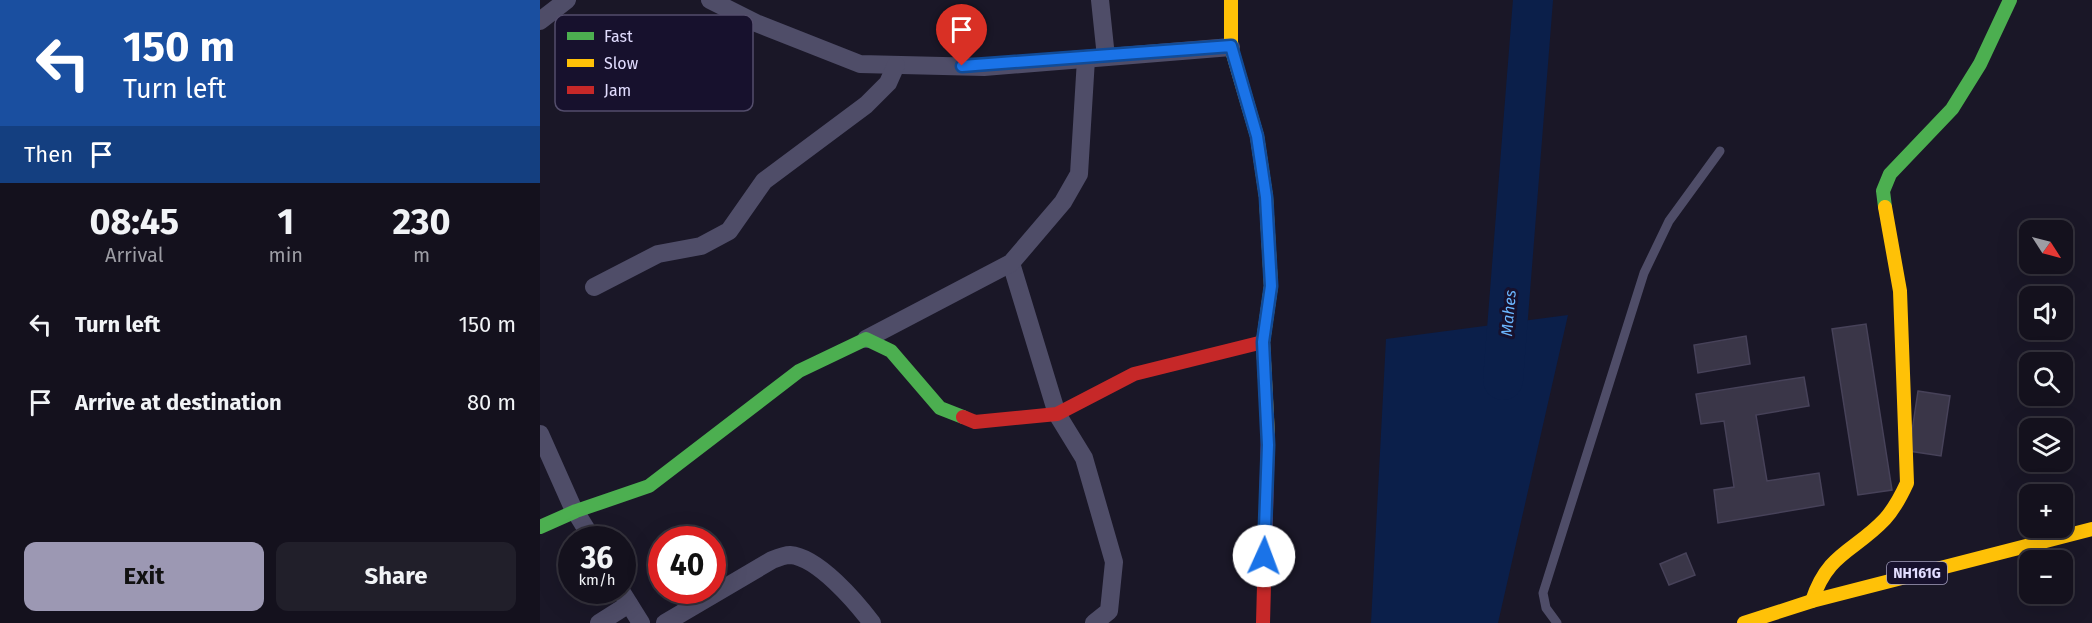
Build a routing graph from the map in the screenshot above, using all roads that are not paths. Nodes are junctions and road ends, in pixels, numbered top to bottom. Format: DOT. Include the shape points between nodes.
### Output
graph roads {
  1 [pos="567,0"];
  2 [pos="710,0"];
  3 [pos="1100,0"];
  4 [pos="1231,0"];
  5 [pos="2010,0"];
  6 [pos="741,15"];
  7 [pos="540,21"];
  8 [pos="753,21"];
  9 [pos="1231,46"];
  10 [pos="1106,57"];
  11 [pos="1086,59"];
  12 [pos="896,65"];
  13 [pos="1720,151"];
  14 [pos="1011,263"];
  15 [pos="594,288"];
  16 [pos="866,339"];
  17 [pos="1263,342"];
  18 [pos="1057,414"];
  19 [pos="540,434"];
  20 [pos="576,511"];
  21 [pos="584,526"];
  22 [pos="540,527"];
  23 [pos="2092,529"];
  24 [pos="1812,601"];
  25 [pos="619,604"];
  26 [pos="629,604"];
  27 [pos="600,623"];
  28 [pos="641,623"];
  29 [pos="665,623"];
  30 [pos="872,623"];
  31 [pos="1094,623"];
  32 [pos="1263,623"];
  33 [pos="1557,623"];
  34 [pos="1744,623"];
  1 -- 7 [label="street"];
  2 -- 6 [label="street"];
  3 -- 10 [label="street"];
  4 -- 9 [label="main road"];
  5 -- 24 [label="main road" via="1958,99 1941,123 1886,181 1884,201 1902,301 1907,483 1901,500 1886,520 1828,565 1817,582"];
  8 -- 12 [label="street" via="860,64"];
  9 -- 10 [label="street"];
  9 -- 17 [label="main road" via="1257,136 1266,197 1271,286"];
  10 -- 11 [label="street"];
  11 -- 12 [label="street" via="984,67"];
  11 -- 14 [label="street" via="1079,174 1063,202"];
  12 -- 15 [label="street" via="888,83 866,105 764,181 729,231 701,246 658,254"];
  13 -- 33 [label="lane" via="1669,221 1644,273 1543,593 1546,608"];
  14 -- 16 [label="street"];
  14 -- 18 [label="street"];
  16 -- 18 [label="main road" via="891,351 940,408 975,422"];
  16 -- 20 [label="main road" via="799,371 649,486"];
  17 -- 18 [label="main road" via="1134,374"];
  17 -- 32 [label="main road" via="1268,445"];
  18 -- 31 [label="street" via="1084,458 1114,562 1108,611"];
  19 -- 20 [label="street"];
  20 -- 21 [label="street"];
  20 -- 22 [label="main road"];
  23 -- 24 [label="main road, NH161G"];
  24 -- 34 [label="main road, NH161G"];
  25 -- 27 [label="street"];
  26 -- 28 [label="street"];
  29 -- 30 [label="street" via="771,560 790,555 833,579"];
}
